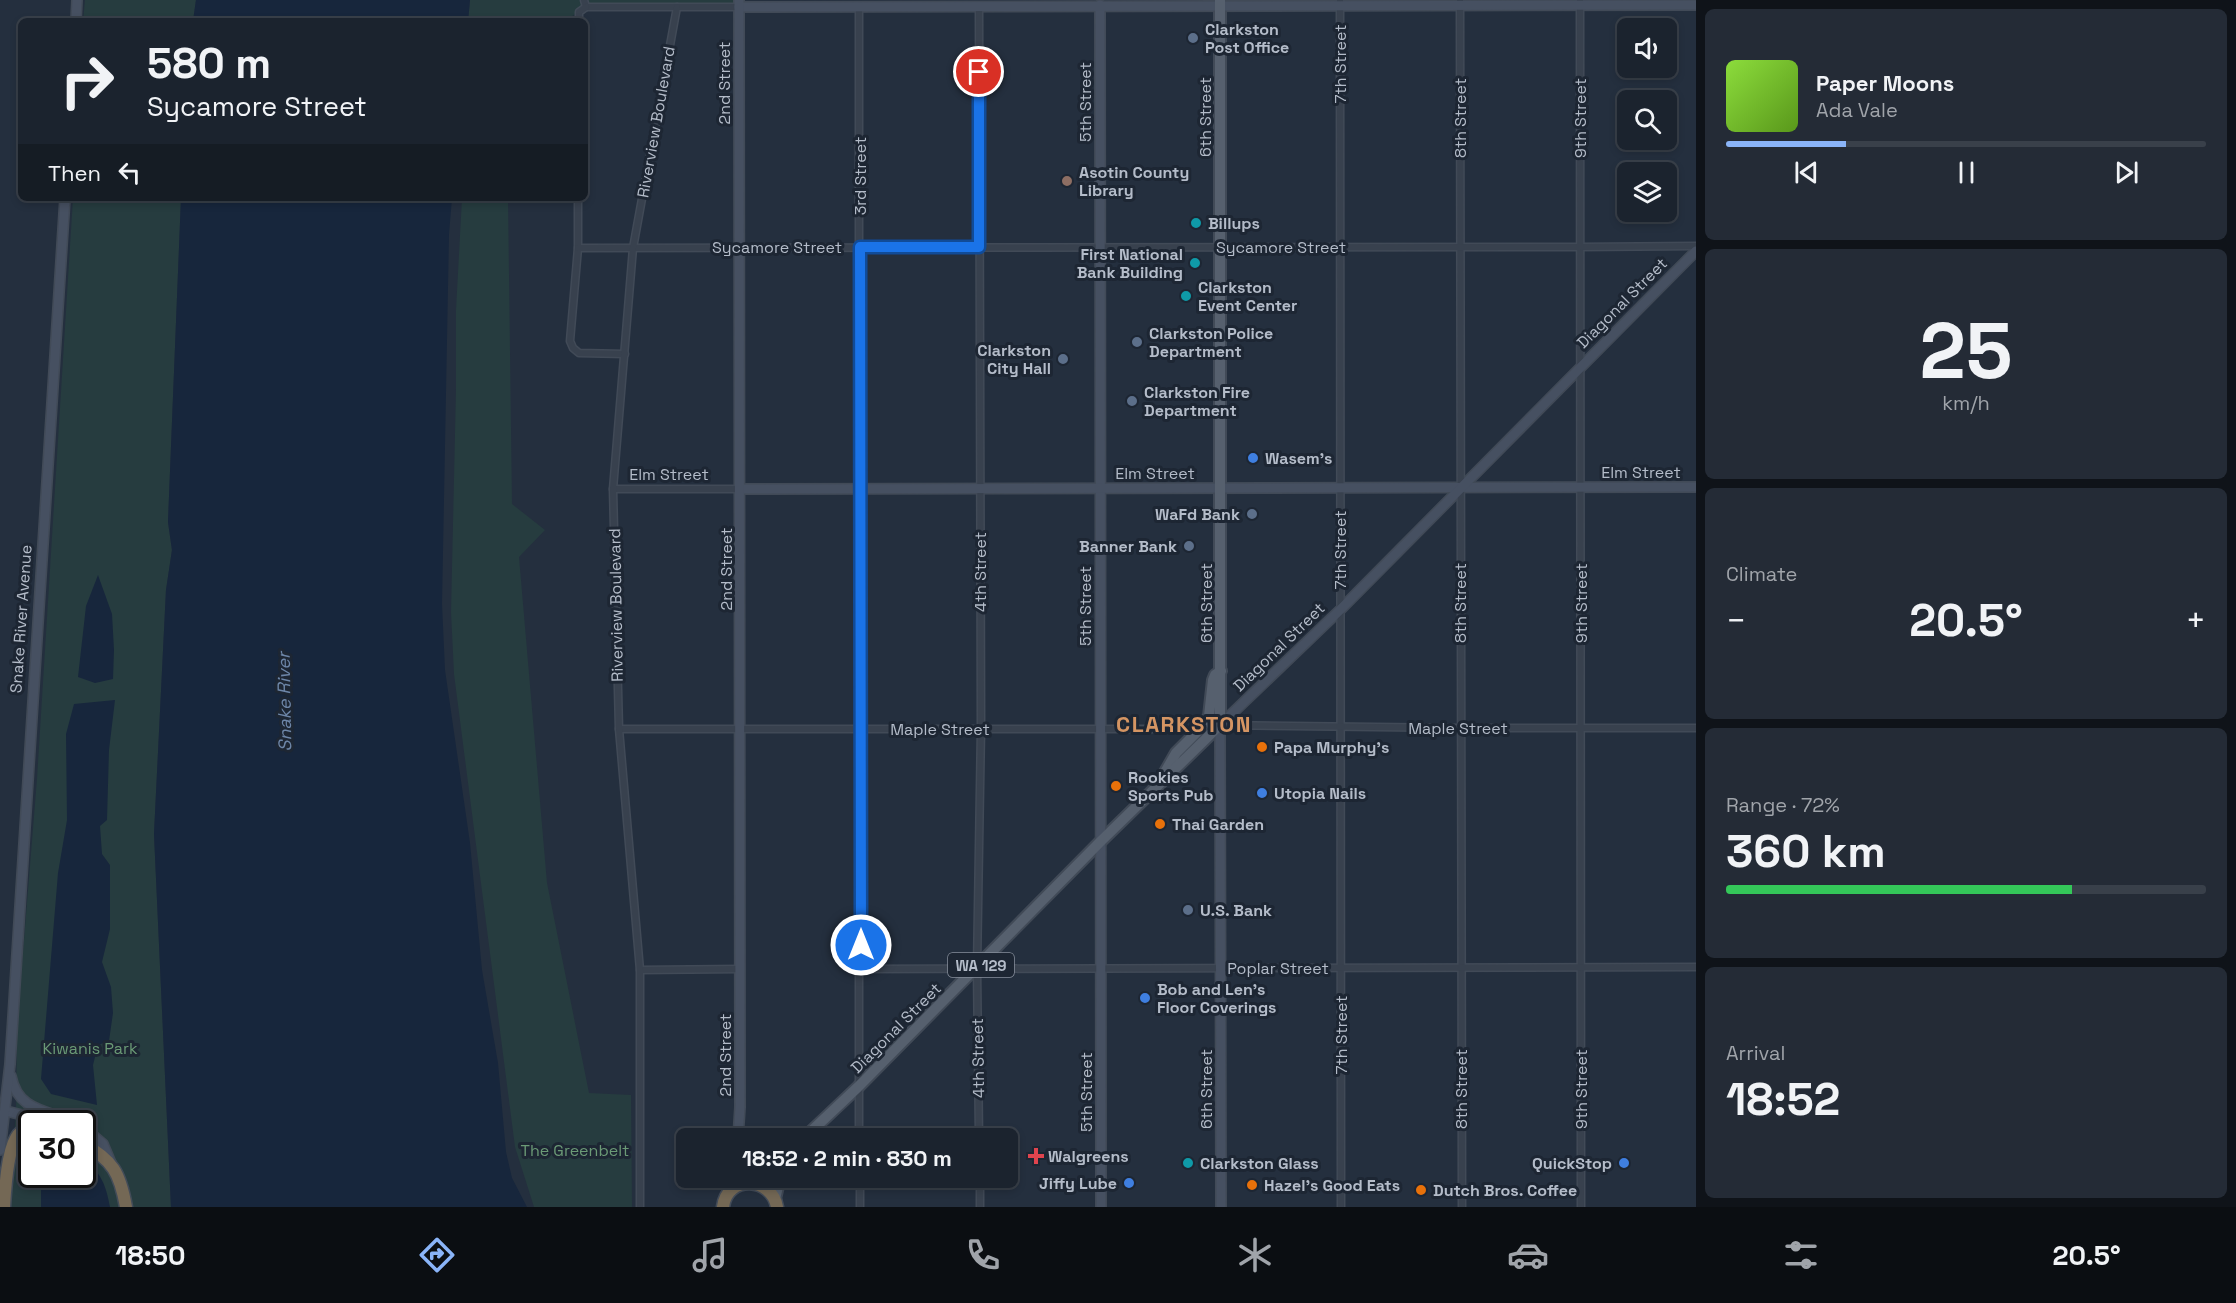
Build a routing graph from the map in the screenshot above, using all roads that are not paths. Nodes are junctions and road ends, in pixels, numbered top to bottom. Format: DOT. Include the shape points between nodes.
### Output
graph roads {
  1 [pos="77,0"];
  2 [pos="585,3"];
  3 [pos="739,3"];
  4 [pos="1220,3"];
  5 [pos="1340,3"];
  6 [pos="1460,3"];
  7 [pos="1580,3"];
  8 [pos="1100,5"];
  9 [pos="1696,5"];
  10 [pos="859,6"];
  11 [pos="979,6"];
  12 [pos="676,7"];
  13 [pos="76,18"];
  14 [pos="579,18"];
  15 [pos="65,201"];
  16 [pos="578,201"];
  17 [pos="1696,246"];
  18 [pos="740,247"];
  19 [pos="860,247"];
  20 [pos="979,247"];
  21 [pos="1100,247"];
  22 [pos="1220,247"];
  23 [pos="1340,247"];
  24 [pos="1460,247"];
  25 [pos="578,248"];
  26 [pos="633,248"];
  27 [pos="1580,248"];
  28 [pos="1696,250"];
  29 [pos="625,354"];
  30 [pos="1580,367"];
  31 [pos="1461,487"];
  32 [pos="1580,487"];
  33 [pos="860,488"];
  34 [pos="980,488"];
  35 [pos="1100,488"];
  36 [pos="1221,488"];
  37 [pos="1340,488"];
  38 [pos="1696,488"];
  39 [pos="613,489"];
  40 [pos="741,489"];
  41 [pos="1340,610"];
  42 [pos="1221,671"];
  43 [pos="1220,725"];
  44 [pos="1341,727"];
  45 [pos="1582,727"];
  46 [pos="981,728"];
  47 [pos="1459,728"];
  48 [pos="1696,728"];
  49 [pos="619,729"];
  50 [pos="741,729"];
  51 [pos="1100,729"];
  52 [pos="1154,729"];
  53 [pos="861,730"];
  54 [pos="1158,785"];
  55 [pos="1101,841"];
  56 [pos="1461,967"];
  57 [pos="1696,967"];
  58 [pos="977,968"];
  59 [pos="1221,968"];
  60 [pos="1341,968"];
  61 [pos="1581,968"];
  62 [pos="740,969"];
  63 [pos="861,969"];
  64 [pos="1101,969"];
  65 [pos="640,970"];
  66 [pos="10,1064"];
  67 [pos="858,1087"];
  68 [pos="41,1110"];
  69 [pos="6,1111"];
  70 [pos="18,1114"];
  71 [pos="739,1128"];
  72 [pos="815,1128"];
  73 [pos="859,1128"];
  74 [pos="979,1128"];
  75 [pos="18,1136"];
  76 [pos="96,1139"];
  77 [pos="96,1145"];
  78 [pos="0,1150"];
  79 [pos="96,1152"];
  80 [pos="111,1162"];
  81 [pos="5,1186"];
  82 [pos="729,1188"];
  83 [pos="766,1188"];
  84 [pos="779,1188"];
  85 [pos="860,1188"];
  86 [pos="980,1188"];
  87 [pos="722,1205"];
  88 [pos="778,1205"];
  89 [pos="4,1207"];
  90 [pos="126,1207"];
  91 [pos="640,1207"];
  92 [pos="860,1207"];
  93 [pos="980,1207"];
  94 [pos="1101,1207"];
  95 [pos="1221,1207"];
  96 [pos="1341,1207"];
  97 [pos="1462,1207"];
  98 [pos="1581,1207"];
  1 -- 13 [label="street"];
  2 -- 12 [label="street"];
  2 -- 14 [label="street"];
  3 -- 10 [label="street"];
  3 -- 12 [label="street"];
  3 -- 18 [label="street, 2nd Street"];
  4 -- 5 [label="street"];
  4 -- 8 [label="street"];
  4 -- 22 [label="main road, 6th Street / WA 129"];
  5 -- 6 [label="street"];
  5 -- 23 [label="street, 7th Street"];
  6 -- 7 [label="street"];
  6 -- 24 [label="street, 8th Street"];
  7 -- 9 [label="street"];
  7 -- 27 [label="street, 9th Street"];
  8 -- 11 [label="street"];
  8 -- 21 [label="street, 5th Street"];
  10 -- 11 [label="street"];
  10 -- 19 [label="street, 3rd Street"];
  11 -- 20 [label="street, 4th Street"];
  12 -- 26 [label="street, Riverview Boulevard"];
  15 -- 66 [label="street, Snake River Avenue"];
  16 -- 25 [label="street"];
  17 -- 27 [label="street, Sycamore Street"];
  18 -- 19 [label="street, Sycamore Street"];
  18 -- 26 [label="street, Sycamore Street"];
  18 -- 40 [label="street, 2nd Street"];
  19 -- 20 [label="street, Sycamore Street"];
  19 -- 33 [label="street, 3rd Street"];
  20 -- 21 [label="street, Sycamore Street"];
  20 -- 34 [label="street, 4th Street"];
  21 -- 22 [label="street, Sycamore Street"];
  21 -- 35 [label="street, 5th Street"];
  22 -- 23 [label="street, Sycamore Street"];
  22 -- 36 [label="main road, 6th Street / WA 129"];
  23 -- 24 [label="street, Sycamore Street"];
  23 -- 37 [label="street, 7th Street"];
  24 -- 27 [label="street, Sycamore Street"];
  24 -- 31 [label="street, 8th Street"];
  25 -- 26 [label="street, Sycamore Street"];
  25 -- 29 [label="street" via="570,341 573,348 579,353"];
  26 -- 29 [label="street, Riverview Boulevard"];
  27 -- 30 [label="street, 9th Street"];
  28 -- 30 [label="street, Diagonal Street"];
  29 -- 39 [label="street, Riverview Boulevard"];
  30 -- 31 [label="street, Diagonal Street"];
  30 -- 32 [label="street, 9th Street"];
  31 -- 32 [label="street, Elm Street"];
  31 -- 37 [label="street, Elm Street"];
  31 -- 41 [label="street, Diagonal Street"];
  31 -- 47 [label="street, 8th Street"];
  32 -- 38 [label="street, Elm Street"];
  32 -- 45 [label="street, 9th Street"];
  33 -- 34 [label="street, Elm Street"];
  33 -- 40 [label="street, Elm Street"];
  33 -- 53 [label="street, 3rd Street"];
  34 -- 35 [label="street, Elm Street"];
  34 -- 46 [label="street, 4th Street"];
  35 -- 36 [label="street, Elm Street"];
  35 -- 51 [label="street, 5th Street"];
  36 -- 37 [label="street, Elm Street"];
  36 -- 42 [label="main road, 6th Street / WA 129"];
  37 -- 41 [label="street, 7th Street"];
  39 -- 40 [label="street, Elm Street"];
  39 -- 49 [label="street, Riverview Boulevard"];
  40 -- 50 [label="street, 2nd Street"];
  41 -- 43 [label="street, Diagonal Street"];
  41 -- 44 [label="street, 7th Street"];
  42 -- 43 [label="main road, 6th Street / WA 129"];
  42 -- 54 [label="main road, WA 129" via="1213,680 1209,716 1176,753"];
  43 -- 44 [label="street, Maple Street"];
  43 -- 54 [label="main road, Diagonal Street / WA 129"];
  43 -- 59 [label="street, 6th Street"];
  44 -- 47 [label="street, Maple Street"];
  44 -- 60 [label="street, 7th Street"];
  45 -- 47 [label="street, Maple Street"];
  45 -- 48 [label="street, Maple Street"];
  45 -- 61 [label="street, 9th Street"];
  46 -- 51 [label="street, Maple Street"];
  46 -- 53 [label="street, Maple Street"];
  46 -- 58 [label="street, 4th Street"];
  47 -- 56 [label="street, 8th Street"];
  49 -- 50 [label="street, Maple Street"];
  49 -- 65 [label="street, Riverview Boulevard"];
  50 -- 53 [label="street, Maple Street"];
  50 -- 62 [label="street, 2nd Street"];
  51 -- 52 [label="street, Maple Street"];
  51 -- 55 [label="street, 5th Street"];
  53 -- 63 [label="street, 3rd Street"];
  54 -- 55 [label="main road, Diagonal Street / WA 129"];
  55 -- 58 [label="main road, Diagonal Street / WA 129"];
  55 -- 64 [label="street, 5th Street"];
  56 -- 60 [label="street, Poplar Street"];
  56 -- 61 [label="street, Poplar Street"];
  56 -- 97 [label="street, 8th Street"];
  57 -- 61 [label="street, Poplar Street"];
  58 -- 63 [label="street, Poplar Street"];
  58 -- 64 [label="street, Poplar Street"];
  58 -- 67 [label="main road, Diagonal Street / WA 129"];
  58 -- 74 [label="street, 4th Street"];
  59 -- 60 [label="street, Poplar Street"];
  59 -- 64 [label="street, Poplar Street"];
  59 -- 95 [label="street, 6th Street"];
  60 -- 96 [label="street, 7th Street"];
  61 -- 98 [label="street, 9th Street"];
  62 -- 65 [label="street"];
  62 -- 71 [label="street, 2nd Street"];
  63 -- 67 [label="street, 3rd Street"];
  64 -- 94 [label="street, 5th Street"];
  65 -- 91 [label="street, Riverview Boulevard"];
  66 -- 68 [label="street" via="15,1088 25,1102"];
  66 -- 69 [label="street, Snake River Avenue"];
  67 -- 72 [label="main road, Diagonal Street / WA 129"];
  67 -- 73 [label="street, 3rd Street"];
  69 -- 70 [label="street"];
  69 -- 78 [label="street, Snake River Avenue"];
  69 -- 81 [label="street"];
  75 -- 81 [label="highway"];
  76 -- 80 [label="street"];
  77 -- 80 [label="street"];
  79 -- 80 [label="highway"];
  80 -- 90 [label="highway"];
  81 -- 89 [label="highway"];
  82 -- 87 [label="highway"];
  83 -- 88 [label="highway"];
  84 -- 88 [label="main road"];
  85 -- 92 [label="street"];
  86 -- 93 [label="street"];
}
